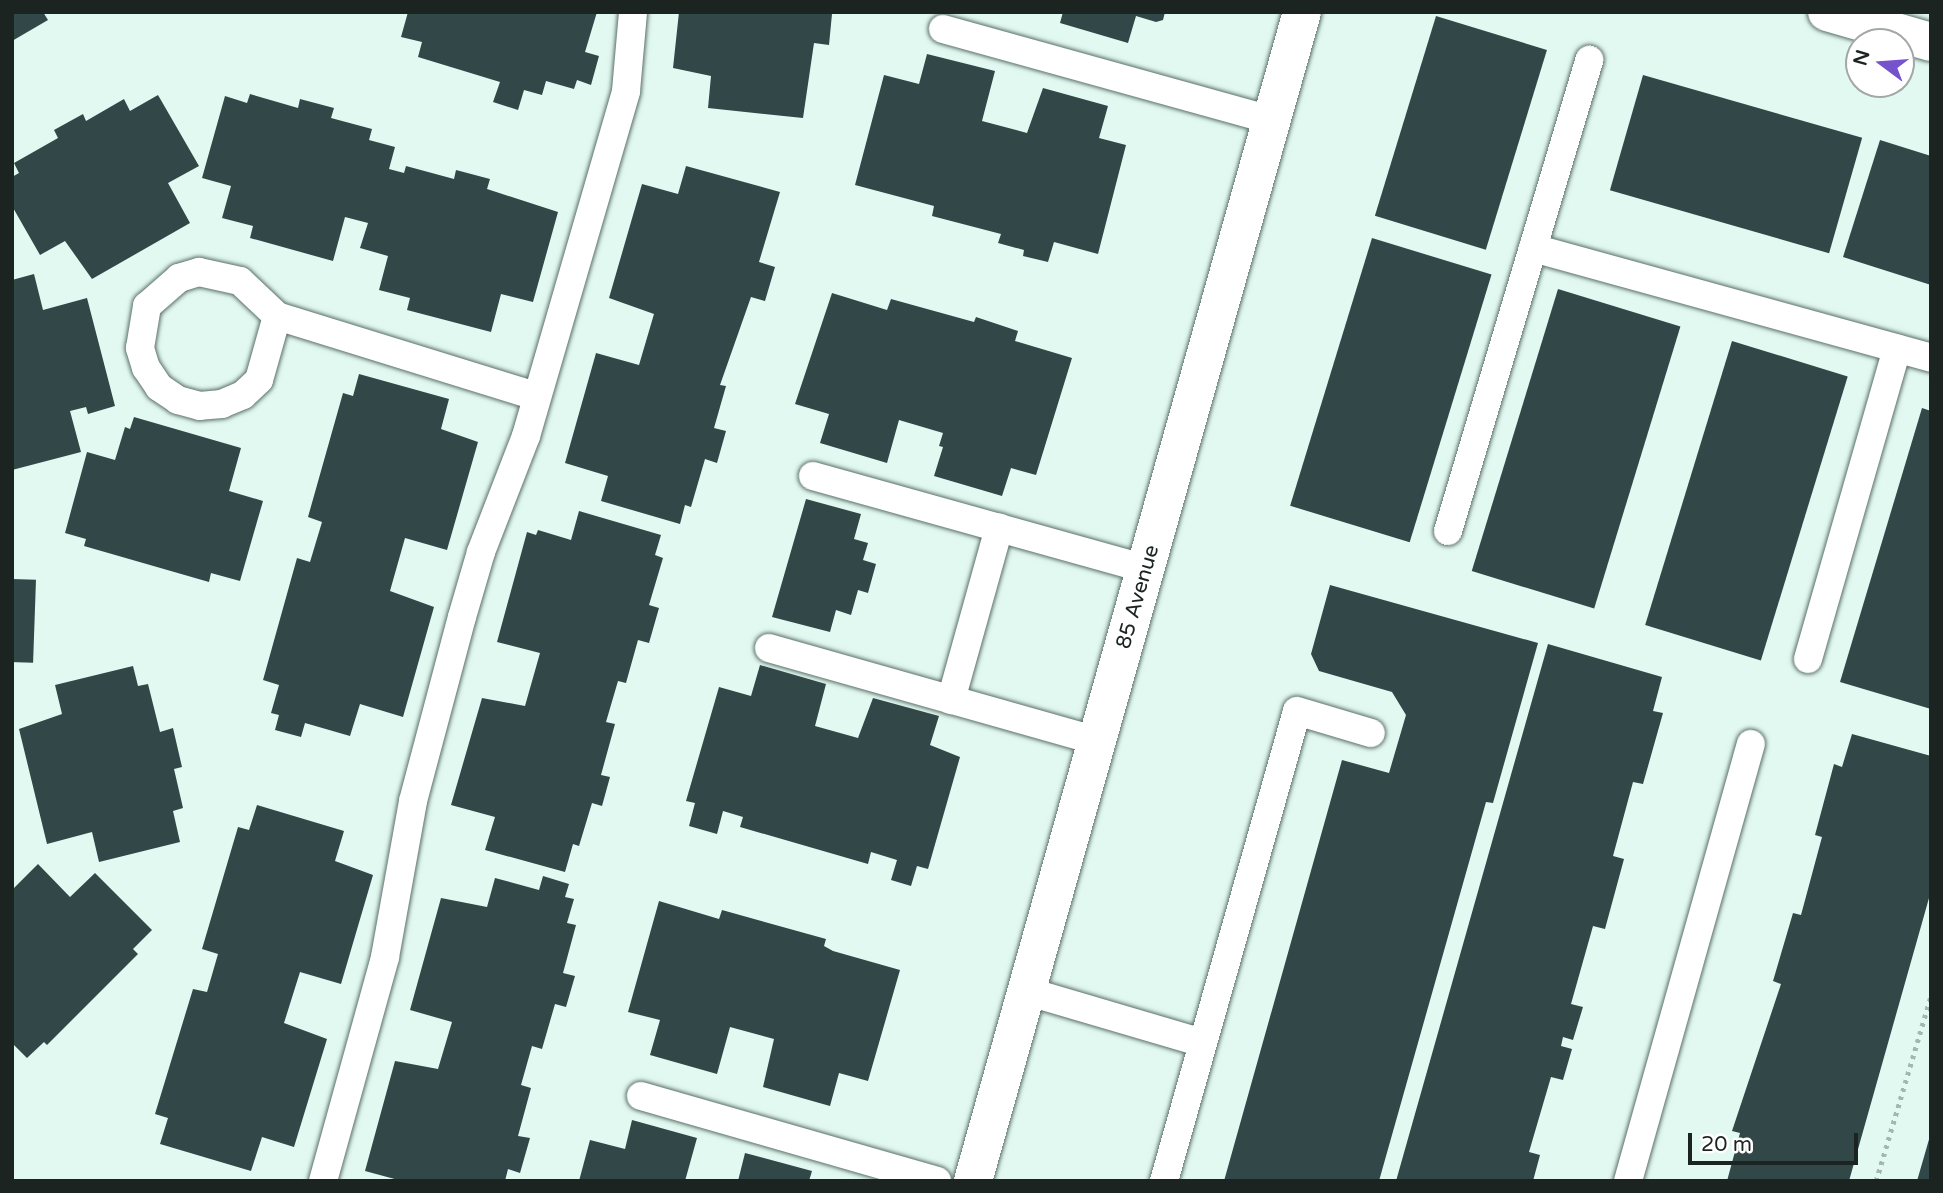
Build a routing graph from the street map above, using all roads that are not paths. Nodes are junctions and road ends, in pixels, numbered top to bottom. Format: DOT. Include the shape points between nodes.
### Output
graph roads {
  1 [pos="633,12"];
  2 [pos="1302,12"];
  3 [pos="1827,12"];
  4 [pos="943,29"];
  5 [pos="1931,42"];
  6 [pos="1589,61"];
  7 [pos="1272,120"];
  8 [pos="1533,248"];
  9 [pos="277,316"];
  10 [pos="1897,349"];
  11 [pos="1931,358"];
  12 [pos="536,396"];
  13 [pos="813,476"];
  14 [pos="999,528"];
  15 [pos="1448,531"];
  16 [pos="1145,569"];
  17 [pos="769,649"];
  18 [pos="1808,659"];
  19 [pos="951,700"];
  20 [pos="1371,733"];
  21 [pos="1097,741"];
  22 [pos="1751,744"];
  23 [pos="1026,991"];
  24 [pos="1203,1043"];
  25 [pos="641,1096"];
  26 [pos="323,1181"];
  27 [pos="937,1181"];
  28 [pos="973,1181"];
  29 [pos="1164,1181"];
  30 [pos="1628,1181"];
  1 -- 12 [label="lane" via="625,91"];
  2 -- 7 [label="street, 85 Avenue"];
  3 -- 5 [label="street"];
  4 -- 7 [label="lane"];
  6 -- 8 [label="lane"];
  7 -- 16 [label="street, 85 Avenue"];
  8 -- 10 [label="lane"];
  8 -- 15 [label="lane"];
  9 -- 9 [label="lane" via="240,281 210,273 178,278 147,306 140,327 146,368 159,387 178,400 200,406 222,404 243,395 259,380"];
  9 -- 12 [label="lane"];
  10 -- 11 [label="lane"];
  10 -- 18 [label="lane"];
  12 -- 26 [label="lane" via="462,617 411,810 385,957"];
  13 -- 14 [label="lane"];
  14 -- 16 [label="lane"];
  14 -- 19 [label="lane"];
  16 -- 21 [label="street, 85 Avenue"];
  17 -- 19 [label="lane"];
  19 -- 21 [label="lane"];
  20 -- 24 [label="lane" via="1297,711"];
  21 -- 23 [label="street, 85 Avenue"];
  22 -- 30 [label="lane"];
  23 -- 24 [label="lane"];
  23 -- 28 [label="street, 85 Avenue"];
  24 -- 29 [label="lane"];
  25 -- 27 [label="lane"];
}
